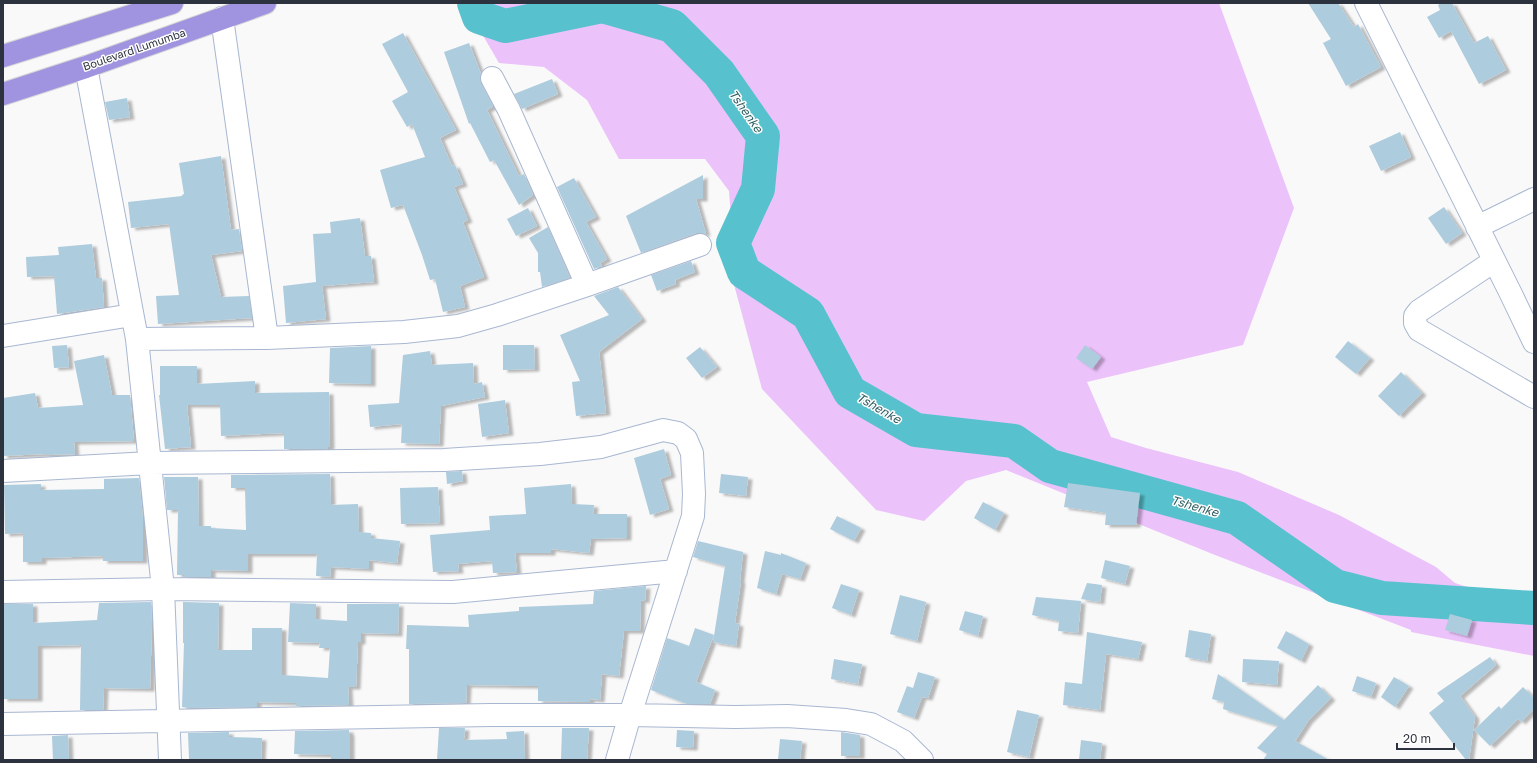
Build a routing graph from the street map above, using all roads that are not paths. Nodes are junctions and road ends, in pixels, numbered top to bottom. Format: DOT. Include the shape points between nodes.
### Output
graph roads {
  1 [pos="172,3"];
  2 [pos="265,3"];
  3 [pos="1366,3"];
  4 [pos="222,18"];
  5 [pos="3,56"];
  6 [pos="86,66"];
  7 [pos="492,78"];
  8 [pos="3,94"];
  9 [pos="1534,199"];
  10 [pos="1477,227"];
  11 [pos="700,245"];
  12 [pos="1494,261"];
  13 [pos="587,285"];
  14 [pos="132,315"];
  15 [pos="3,336"];
  16 [pos="267,338"];
  17 [pos="137,339"];
  18 [pos="1534,342"];
  19 [pos="1534,397"];
  20 [pos="150,462"];
  21 [pos="3,471"];
  22 [pos="676,571"];
  23 [pos="163,589"];
  24 [pos="3,592"];
  25 [pos="630,715"];
  26 [pos="169,722"];
  27 [pos="3,724"];
  28 [pos="170,760"];
  29 [pos="617,760"];
  30 [pos="922,760"];
  1 -- 5 [label="highway"];
  2 -- 4 [label="highway, Boulevard Lumumba"];
  3 -- 10 [label="street"];
  4 -- 6 [label="highway, Boulevard Lumumba"];
  4 -- 16 [label="street"];
  6 -- 8 [label="highway, Boulevard Lumumba"];
  6 -- 14 [label="street"];
  7 -- 13 [label="street" via="509,110"];
  9 -- 10 [label="street"];
  10 -- 12 [label="street"];
  11 -- 13 [label="street"];
  12 -- 18 [label="street"];
  12 -- 19 [label="street" via="1419,311 1414,323 1419,330"];
  13 -- 16 [label="street" via="458,326 404,332"];
  14 -- 15 [label="street"];
  14 -- 17 [label="street"];
  16 -- 17 [label="street"];
  17 -- 20 [label="street"];
  20 -- 21 [label="street"];
  20 -- 22 [label="street" via="458,459 601,447 663,430 678,433 686,439 692,453 694,494 693,516"];
  20 -- 23 [label="street"];
  22 -- 23 [label="street" via="453,592"];
  22 -- 25 [label="street"];
  23 -- 24 [label="street"];
  23 -- 26 [label="street"];
  25 -- 26 [label="street" via="490,715"];
  25 -- 29 [label="street"];
  25 -- 30 [label="street" via="787,716 846,720 870,724 903,741"];
  26 -- 27 [label="street"];
  26 -- 28 [label="street"];
}
